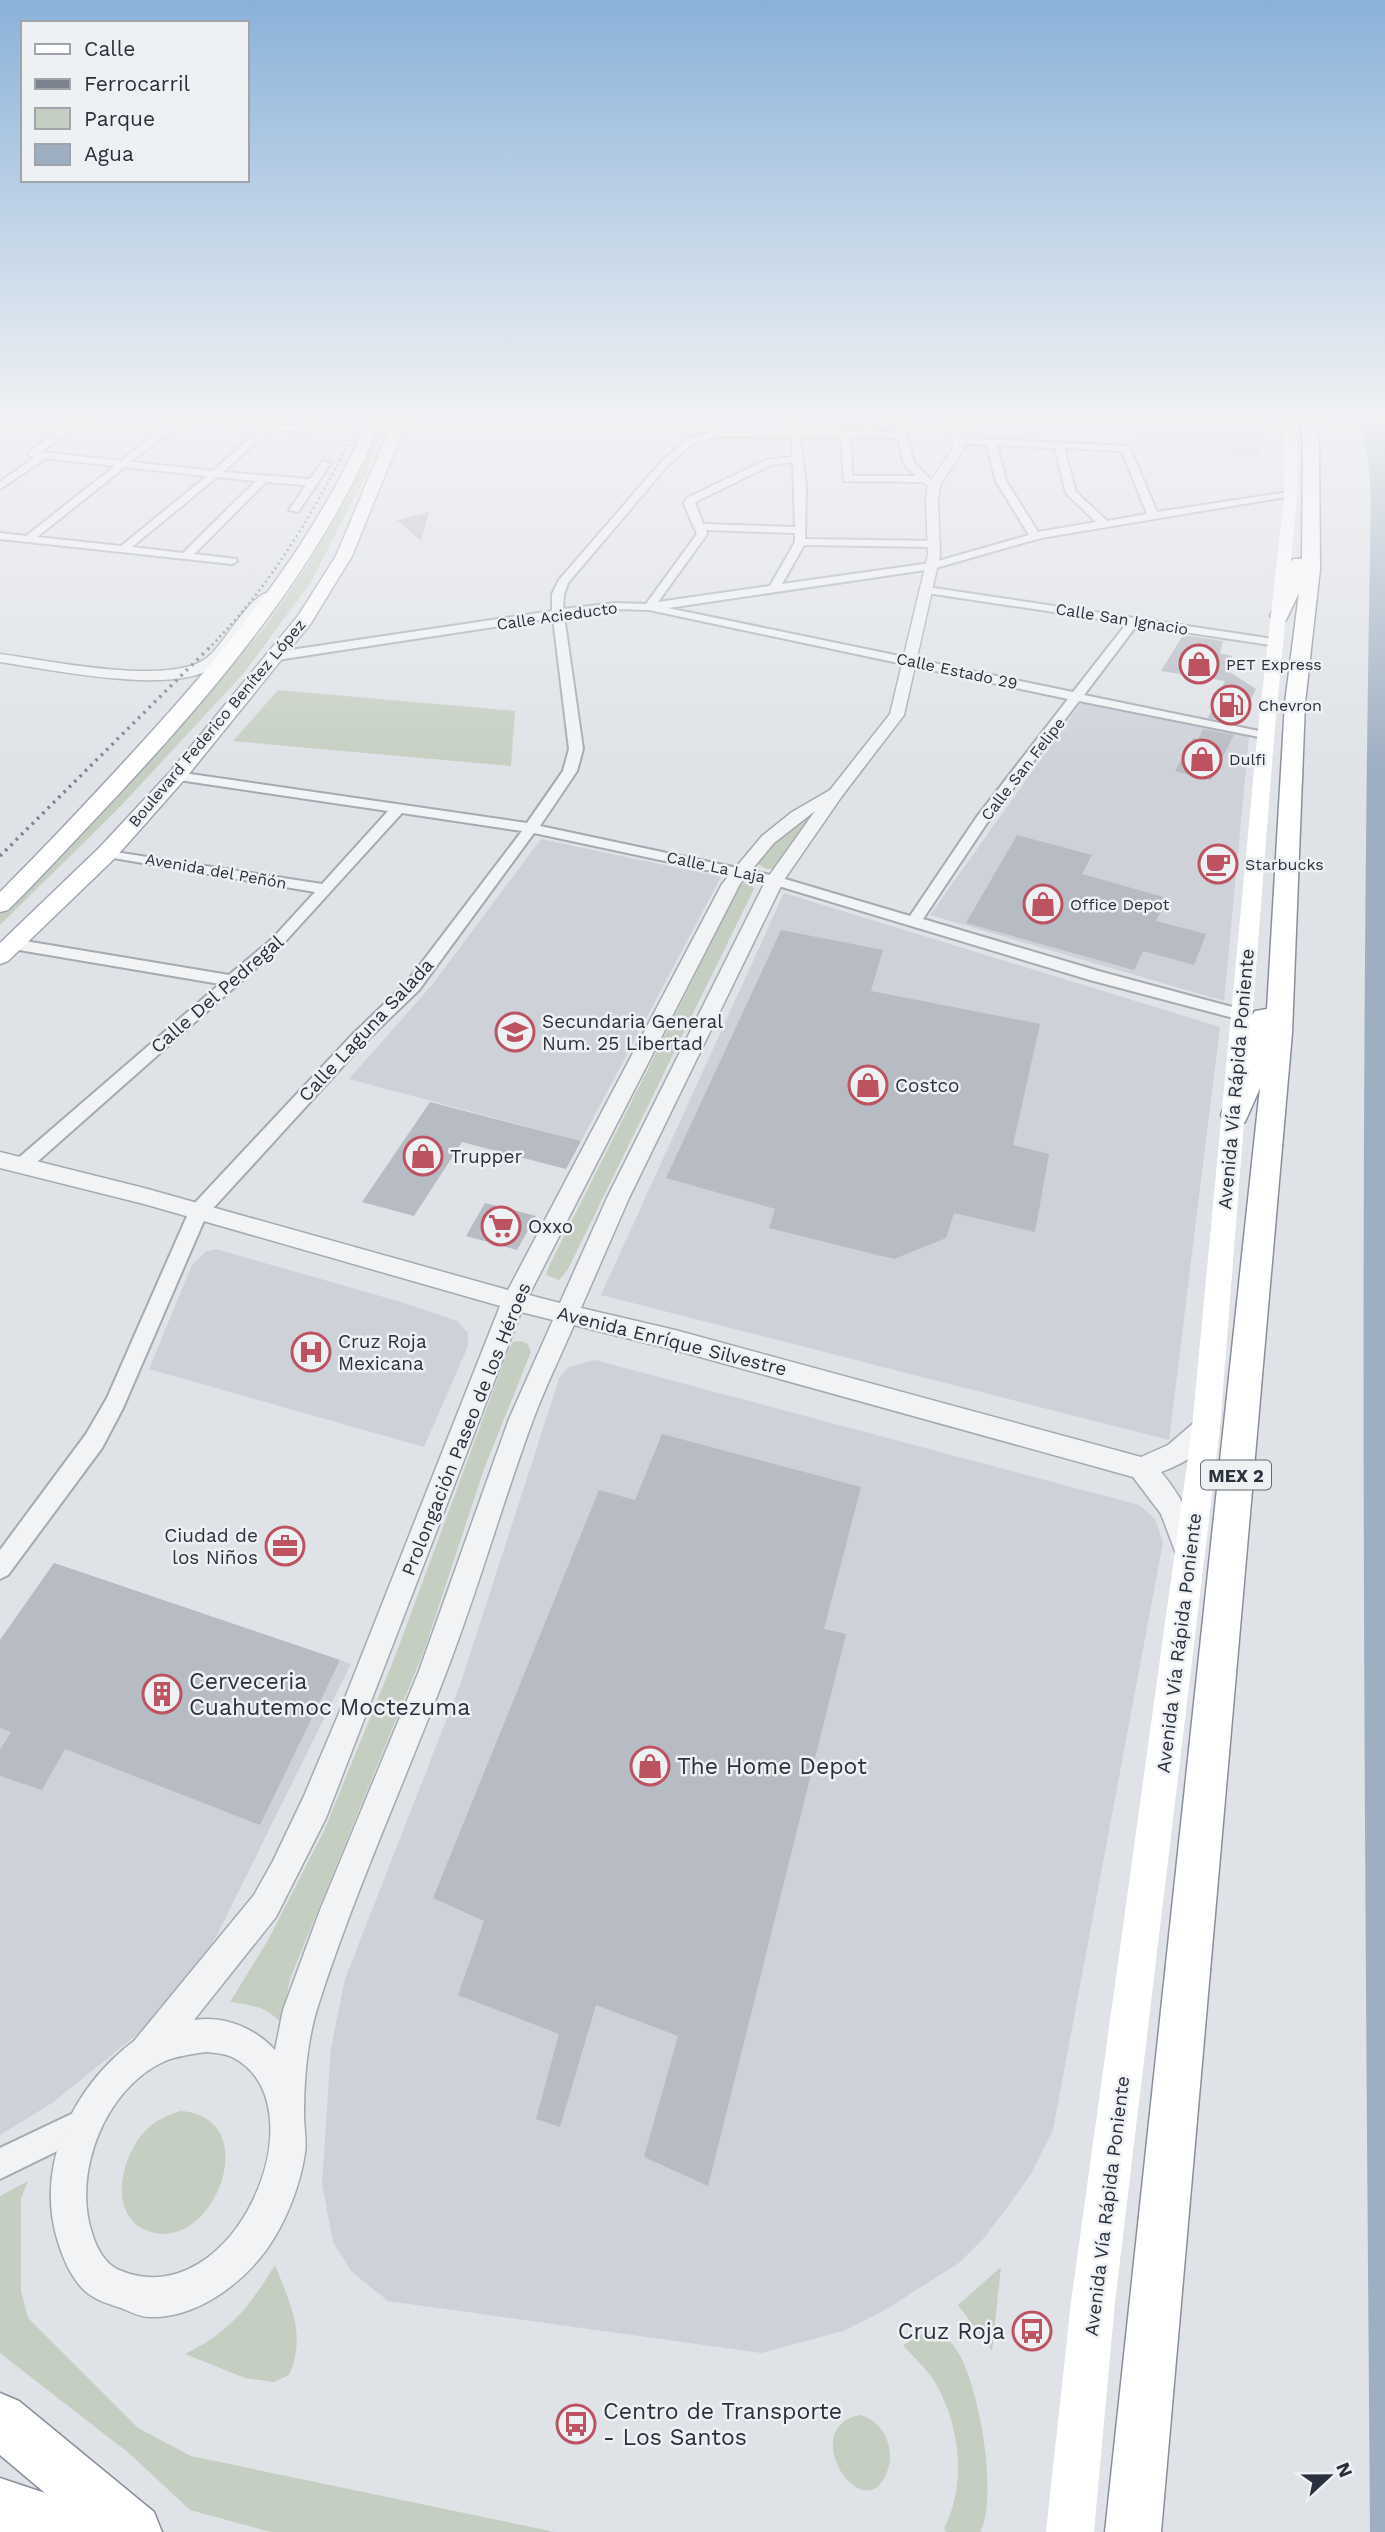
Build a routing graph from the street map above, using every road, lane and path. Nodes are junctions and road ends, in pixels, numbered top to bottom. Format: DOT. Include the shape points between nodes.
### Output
graph roads {
  1 [pos="1,536"];
  2 [pos="32,536"];
  3 [pos="139,536"];
  4 [pos="206,536"];
  5 [pos="313,536"];
  6 [pos="352,536"];
  7 [pos="602,536"];
  8 [pos="700,536"];
  9 [pos="800,536"];
  10 [pos="803,536"];
  11 [pos="934,536"];
  12 [pos="1035,536"];
  13 [pos="1287,536"];
  14 [pos="1310,536"];
  15 [pos="1311,536"];
  16 [pos="28,539"];
  17 [pos="935,544"];
  18 [pos="122,550"];
  19 [pos="186,556"];
  20 [pos="232,561"];
  21 [pos="932,566"];
  22 [pos="283,585"];
  23 [pos="774,589"];
  24 [pos="927,590"];
  25 [pos="649,607"];
  26 [pos="559,615"];
  27 [pos="1279,616"];
  28 [pos="1135,620"];
  29 [pos="1277,642"];
  30 [pos="277,656"];
  31 [pos="0,658"];
  32 [pos="911,661"];
  33 [pos="1079,696"];
  34 [pos="1264,736"];
  35 [pos="177,776"];
  36 [pos="836,793"];
  37 [pos="398,808"];
  38 [pos="531,828"];
  39 [pos="107,853"];
  40 [pos="737,872"];
  41 [pos="775,880"];
  42 [pos="326,890"];
  43 [pos="0,905"];
  44 [pos="915,920"];
  45 [pos="1283,941"];
  46 [pos="6,950"];
  47 [pos="234,981"];
  48 [pos="1241,1015"];
  49 [pos="1235,1115"];
  50 [pos="0,1160"];
  51 [pos="22,1165"];
  52 [pos="198,1212"];
  53 [pos="514,1301"];
  54 [pos="565,1314"];
  55 [pos="1206,1428"];
  56 [pos="1141,1468"];
  57 [pos="1190,1560"];
  58 [pos="0,1568"];
  59 [pos="146,2053"];
  60 [pos="287,2109"];
  61 [pos="85,2123"];
  62 [pos="0,2164"];
  63 [pos="0,2420"];
  64 [pos="0,2505"];
  65 [pos="75,2532"];
  66 [pos="134,2532"];
  67 [pos="1070,2532"];
  68 [pos="1133,2532"];
  1 -- 16 [label="street"];
  2 -- 16 [label="street"];
  3 -- 18 [label="street"];
  4 -- 19 [label="street"];
  5 -- 22 [label="main road, Boulevard Federico Benítez López"];
  6 -- 30 [label="main road, Boulevard Federico Benítez López" via="329,584"];
  7 -- 26 [label="street, Calle Laguna Salada" via="563,582 558,594"];
  8 -- 25 [label="street"];
  9 -- 23 [label="street"];
  10 -- 17 [label="street"];
  11 -- 17 [label="street, Prolongación Paseo de los Héroes"];
  12 -- 21 [label="street, Calle Acieducto"];
  13 -- 27 [label="main road, Avenida Vía Rápida Poniente"];
  14 -- 27 [label="highway"];
  15 -- 45 [label="highway, Avenida Vía Rápida Poniente / MEX 2" via="1295,703"];
  16 -- 18 [label="street"];
  17 -- 21 [label="street, Prolongación Paseo de los Héroes"];
  18 -- 19 [label="street"];
  19 -- 20 [label="street"];
  21 -- 23 [label="street, Calle Acieducto"];
  21 -- 24 [label="street, Prolongación Paseo de los Héroes"];
  22 -- 31 [label="street" via="260,603 212,661 181,676"];
  22 -- 43 [label="main road, Boulevard Federico Benítez López" via="187,704"];
  23 -- 25 [label="street, Calle Acieducto"];
  24 -- 28 [label="street, Calle San Ignacio"];
  24 -- 32 [label="street, Prolongación Paseo de los Héroes"];
  25 -- 26 [label="street, Calle Acieducto" via="616,606"];
  25 -- 32 [label="street, Calle Estado 29"];
  26 -- 30 [label="street, Calle Acieducto"];
  26 -- 38 [label="street, Calle Laguna Salada" via="576,758"];
  27 -- 29 [label="main road, Avenida Vía Rápida Poniente"];
  28 -- 29 [label="street, Calle San Ignacio"];
  28 -- 33 [label="street, Calle San Felipe"];
  29 -- 34 [label="main road, Avenida Vía Rápida Poniente"];
  30 -- 35 [label="main road, Boulevard Federico Benítez López"];
  32 -- 33 [label="street, Calle Estado 29"];
  32 -- 36 [label="street, Prolongación Paseo de los Héroes" via="897,715"];
  33 -- 34 [label="street, Calle Estado 29"];
  33 -- 44 [label="street, Calle San Felipe" via="982,821"];
  34 -- 48 [label="main road, Avenida Vía Rápida Poniente"];
  35 -- 37 [label="street, Calle La Laja"];
  35 -- 39 [label="main road, Boulevard Federico Benítez López"];
  36 -- 40 [label="street, Prolongación Paseo de los Héroes" via="798,814 754,850"];
  36 -- 41 [label="street, Prolongación Paseo de los Héroes"];
  37 -- 38 [label="street, Calle La Laja"];
  37 -- 42 [label="street, Calle Del Pedregal"];
  38 -- 40 [label="street, Calle La Laja"];
  38 -- 52 [label="street, Calle Laguna Salada" via="413,986"];
  39 -- 42 [label="street, Avenida del Peñón"];
  39 -- 46 [label="main road, Boulevard Federico Benítez López"];
  40 -- 41 [label="street, Calle La Laja"];
  40 -- 53 [label="street, Prolongación Paseo de los Héroes"];
  41 -- 44 [label="street, Calle La Laja"];
  41 -- 54 [label="street, Prolongación Paseo de los Héroes"];
  42 -- 47 [label="street, Calle Del Pedregal"];
  44 -- 48 [label="street, Calle La Laja"];
  45 -- 49 [label="highway" via="1259,1043"];
  45 -- 68 [label="highway, Avenida Vía Rápida Poniente / MEX 2" via="1279,1033"];
  46 -- 47 [label="street"];
  47 -- 51 [label="street, Calle Del Pedregal"];
  48 -- 49 [label="main road, Avenida Vía Rápida Poniente"];
  49 -- 55 [label="main road, Avenida Vía Rápida Poniente"];
  50 -- 51 [label="street, Avenida Enríque Silvestre"];
  51 -- 52 [label="street, Avenida Enríque Silvestre"];
  52 -- 53 [label="street, Avenida Enríque Silvestre"];
  52 -- 58 [label="street, Calle Laguna Salada" via="111,1412"];
  53 -- 54 [label="street, Avenida Enríque Silvestre"];
  53 -- 59 [label="street, Prolongación Paseo de los Héroes" via="353,1715 284,1872 265,1906"];
  54 -- 56 [label="street, Avenida Enríque Silvestre"];
  54 -- 60 [label="street, Prolongación Paseo de los Héroes" via="521,1419 433,1671 300,2010"];
  55 -- 56 [label="street" via="1190,1446"];
  55 -- 57 [label="main road, Avenida Vía Rápida Poniente"];
  56 -- 57 [label="street" via="1171,1503"];
  57 -- 67 [label="main road, Avenida Vía Rápida Poniente" via="1093,2302"];
  59 -- 60 [label="street" via="196,2036 234,2040 258,2056 276,2079"];
  59 -- 61 [label="street" via="102,2095"];
  60 -- 61 [label="street" via="284,2175 268,2216 243,2252 210,2280 173,2296 137,2298 106,2285 84,2262 70,2232 67,2196 72,2159"];
  61 -- 62 [label="street"];
  63 -- 66 [label="highway"];
  64 -- 65 [label="highway"];
}
